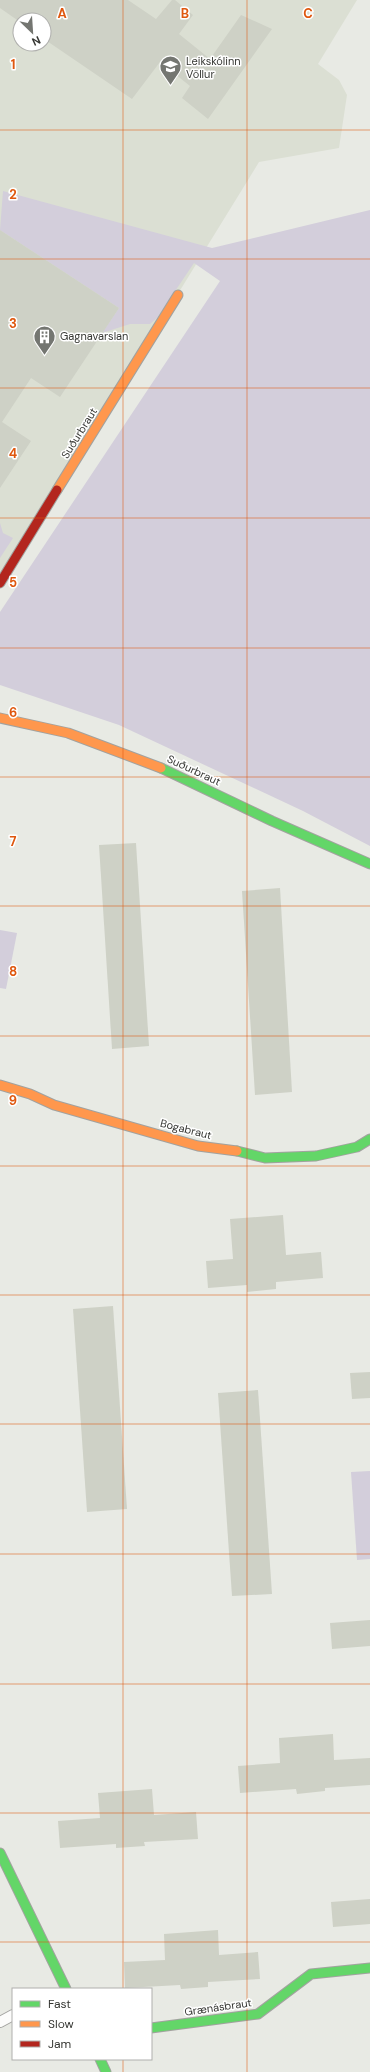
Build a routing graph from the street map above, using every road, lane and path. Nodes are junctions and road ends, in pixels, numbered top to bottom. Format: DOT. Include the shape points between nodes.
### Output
graph roads {
  1 [pos="178,295"];
  2 [pos="0,583"];
  3 [pos="0,718"];
  4 [pos="370,864"];
  5 [pos="0,1085"];
  6 [pos="370,1140"];
  7 [pos="0,1853"];
  8 [pos="370,1968"];
  9 [pos="65,1988"];
  10 [pos="12,2016"];
  11 [pos="0,2022"];
  12 [pos="152,2028"];
  13 [pos="100,2060"];
  14 [pos="106,2072"];
  1 -- 2 [label="street, Suðurbraut"];
  3 -- 4 [label="street, Suðurbraut" via="68,732 175,773 272,821"];
  5 -- 6 [label="street, Bogabraut" via="54,1105 198,1146 265,1158 316,1156 357,1147"];
  7 -- 9 [label="street"];
  8 -- 12 [label="street, Grænásbraut" via="311,1974 258,2014"];
  10 -- 11 [label="lane"];
  13 -- 14 [label="street"];
}
